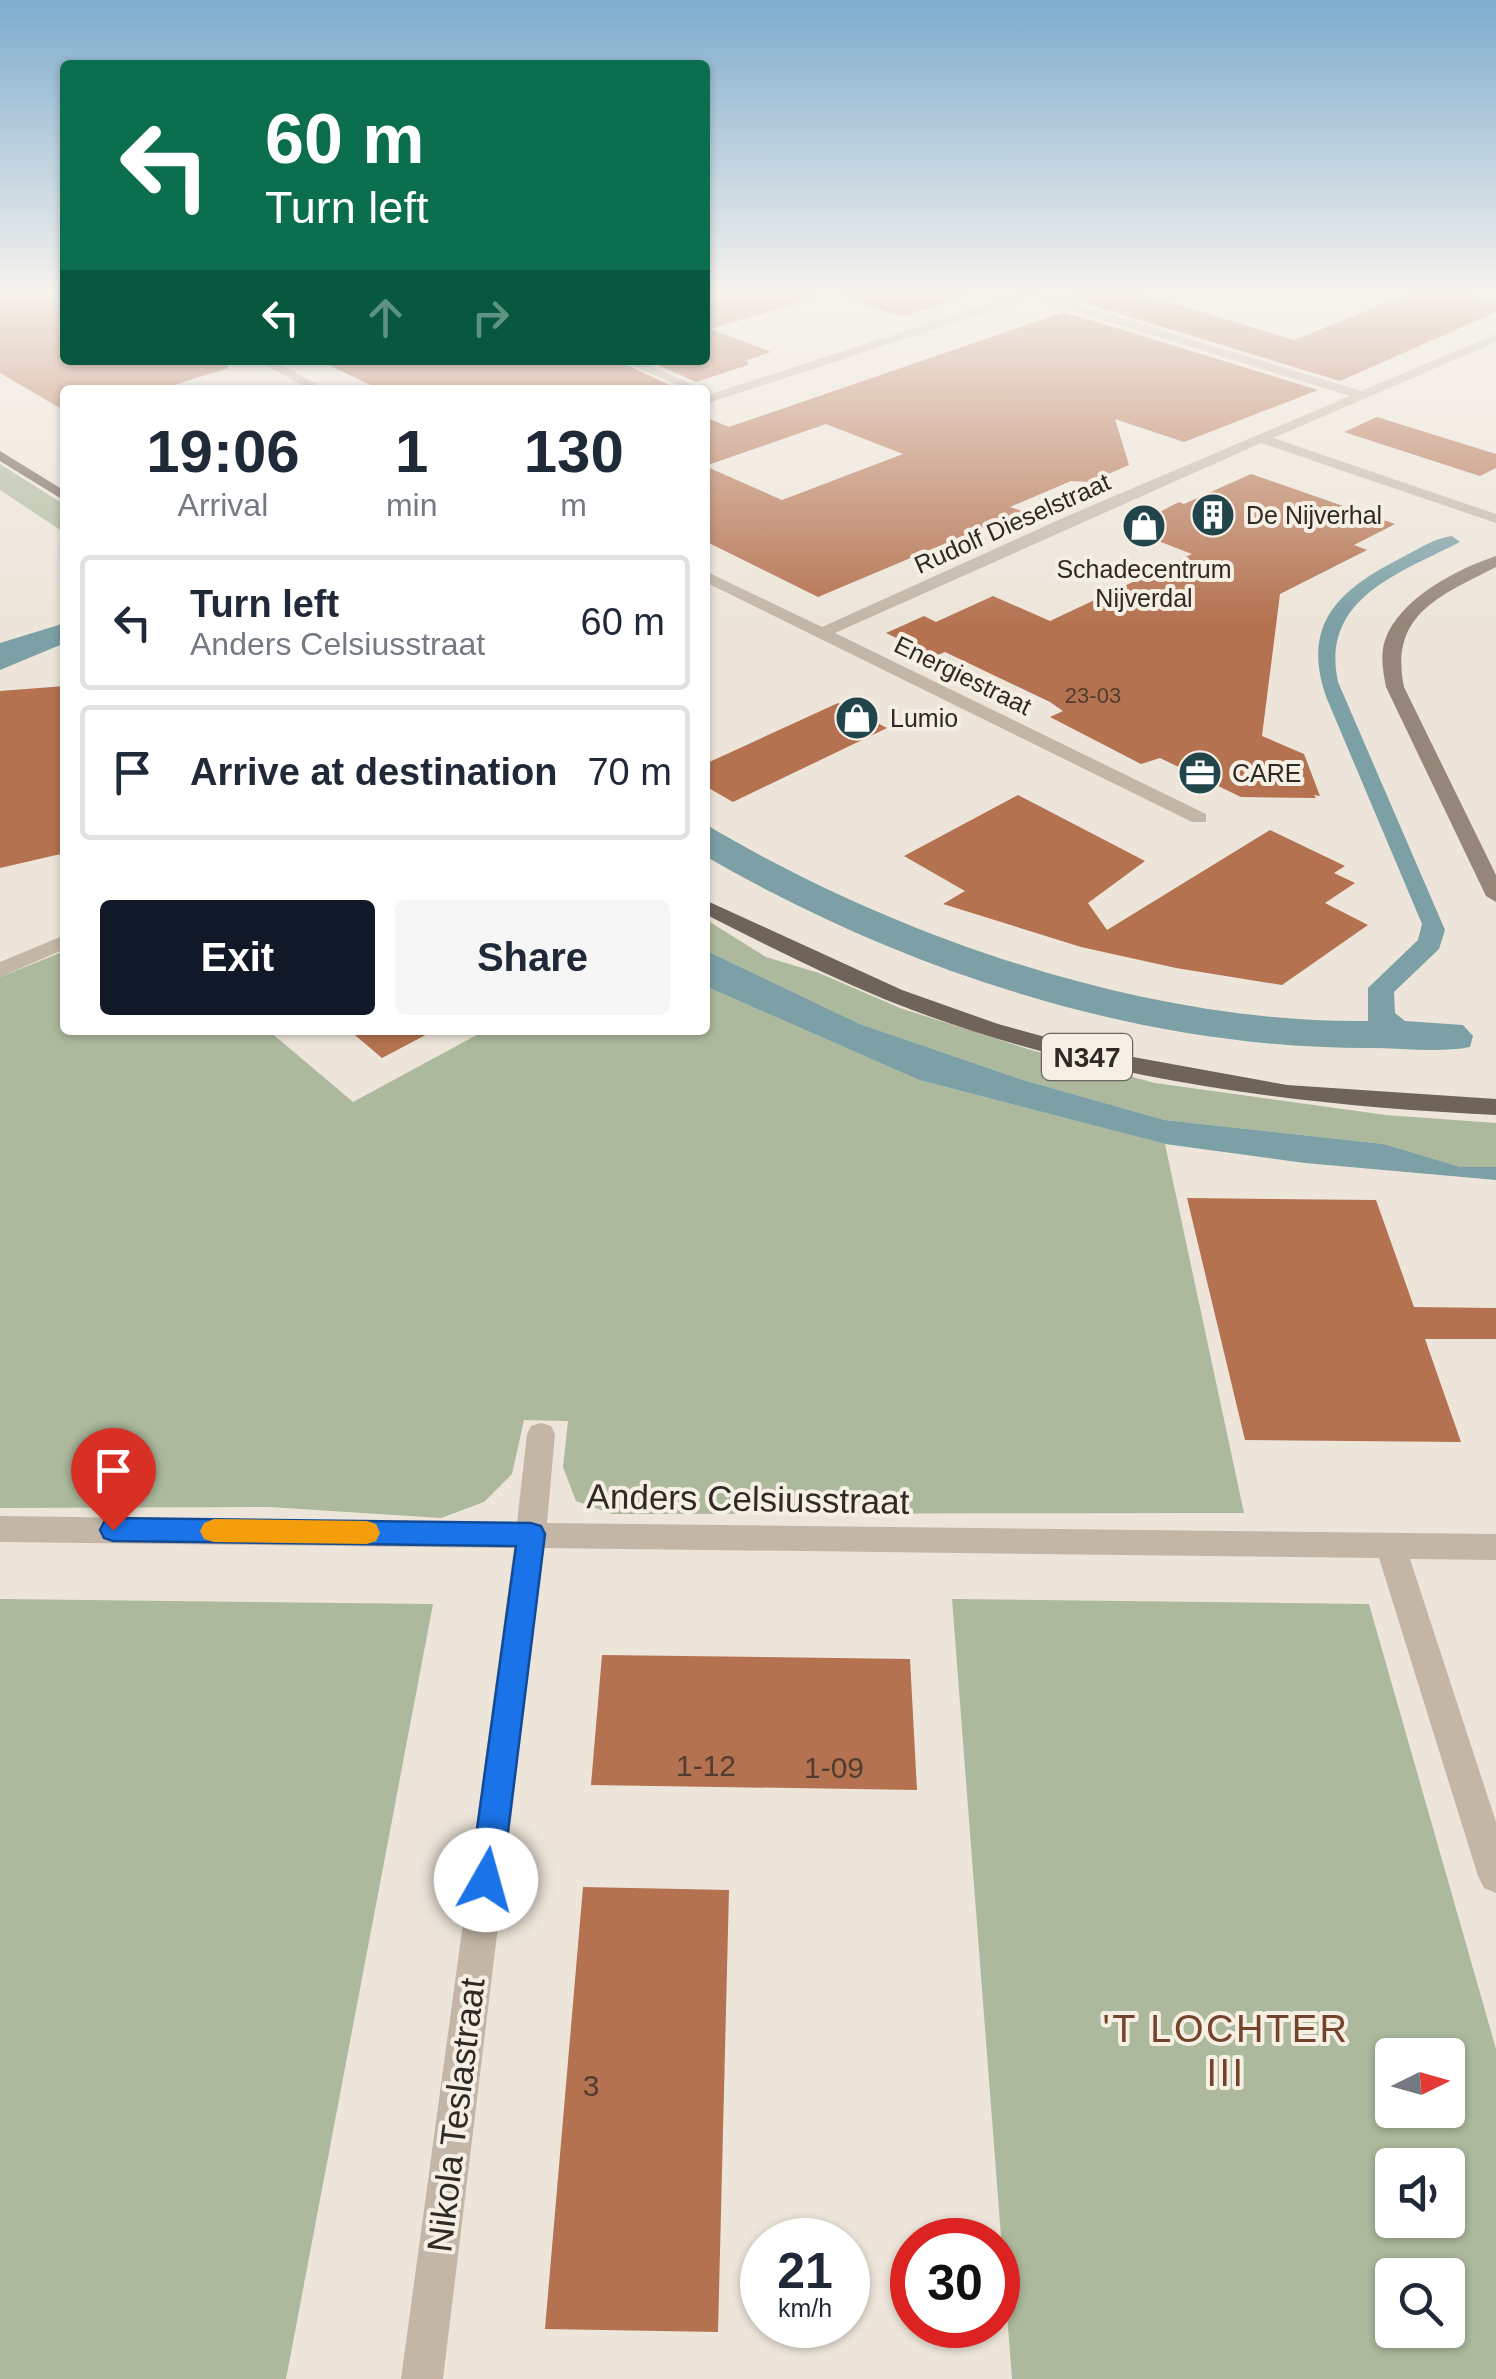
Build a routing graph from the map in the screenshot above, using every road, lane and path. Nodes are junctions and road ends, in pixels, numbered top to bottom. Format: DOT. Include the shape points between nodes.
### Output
graph roads {
  1 [pos="1353,401"];
  2 [pos="1262,439"];
  3 [pos="0,455"];
  4 [pos="60,494"];
  5 [pos="1496,519"];
  6 [pos="1496,561"];
  7 [pos="710,578"];
  8 [pos="823,633"];
  9 [pos="1199,818"];
  10 [pos="1496,896"];
  11 [pos="710,909"];
  12 [pos="60,943"];
  13 [pos="0,970"];
  14 [pos="1496,1107"];
  15 [pos="540,1434"];
  16 [pos="0,1528"];
  17 [pos="531,1534"];
  18 [pos="1390,1544"];
  19 [pos="1496,1547"];
  20 [pos="1496,1876"];
  21 [pos="422,2379"];
  1 -- 2 [label="street, Rudolf Dieselstraat"];
  2 -- 5 [label="street"];
  2 -- 8 [label="street, Rudolf Dieselstraat"];
  3 -- 4 [label="main road"];
  6 -- 10 [label="street" via="1415,608 1388,657 1395,687"];
  7 -- 8 [label="street, Energiestraat"];
  8 -- 9 [label="street, Energiestraat"];
  11 -- 14 [label="main road, N347" via="894,998 1017,1040 1172,1076 1325,1097"];
  12 -- 13 [label="street"];
  15 -- 17 [label="street, Nikola Teslastraat"];
  16 -- 17 [label="street, Anders Celsiusstraat"];
  17 -- 18 [label="street, Anders Celsiusstraat"];
  17 -- 21 [label="street, Nikola Teslastraat"];
  18 -- 19 [label="street, Anders Celsiusstraat"];
  18 -- 20 [label="street"];
}
